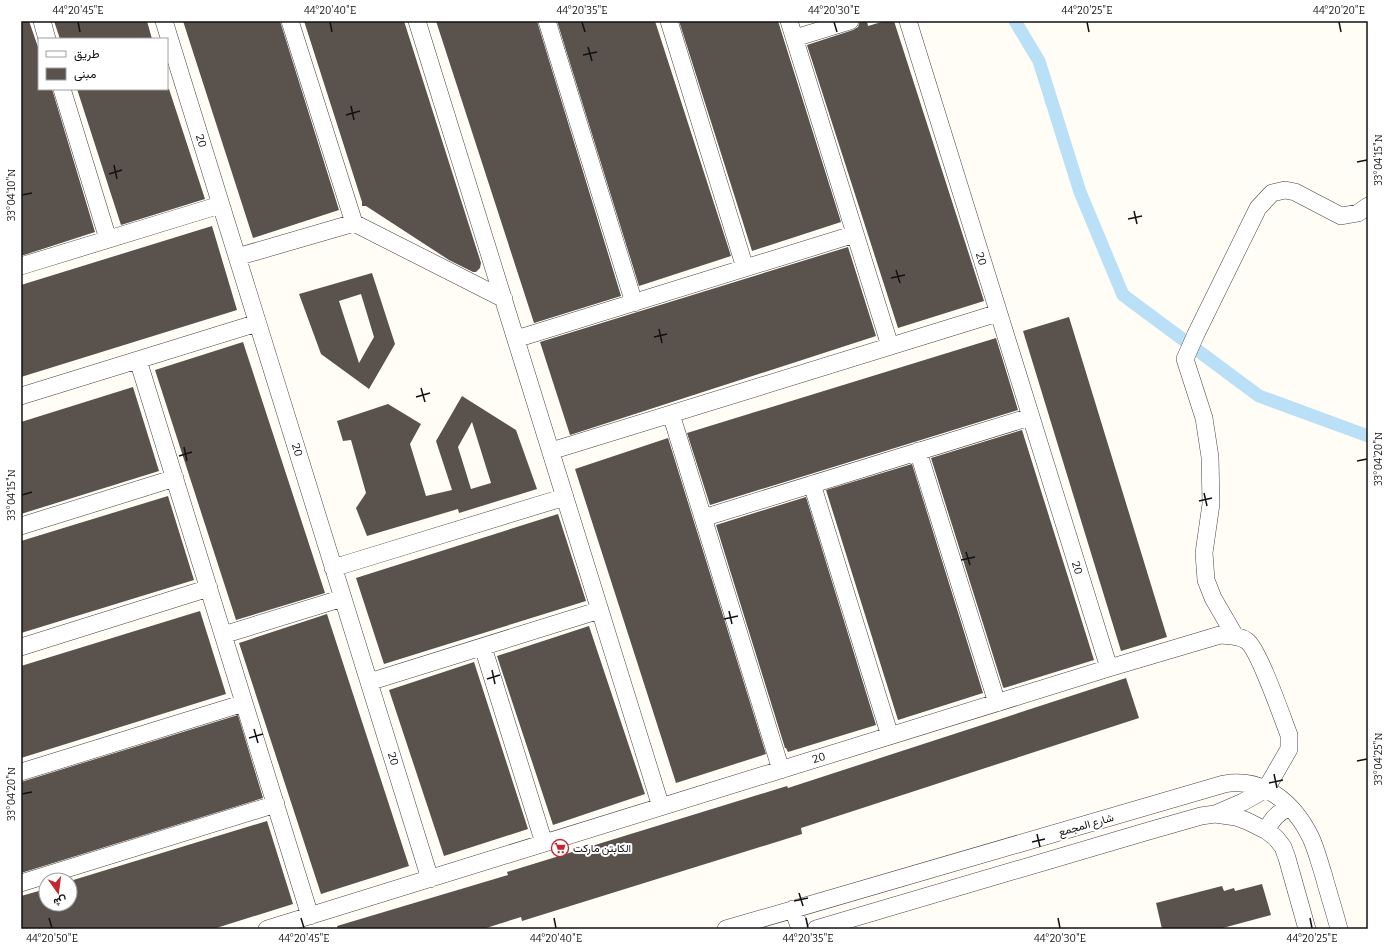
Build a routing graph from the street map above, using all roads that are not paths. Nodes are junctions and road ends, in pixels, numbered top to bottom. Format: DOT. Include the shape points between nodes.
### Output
graph roads {
  1 [pos="42,21"];
  2 [pos="164,21"];
  3 [pos="290,21"];
  4 [pos="417,21"];
  5 [pos="547,21"];
  6 [pos="669,21"];
  7 [pos="789,21"];
  8 [pos="850,21"];
  9 [pos="908,21"];
  10 [pos="47,38"];
  11 [pos="795,38"];
  12 [pos="62,90"];
  13 [pos="220,205"];
  14 [pos="1368,206"];
  15 [pos="354,223"];
  16 [pos="855,234"];
  17 [pos="108,239"];
  18 [pos="237,257"];
  19 [pos="21,266"];
  20 [pos="745,268"];
  21 [pos="504,299"];
  22 [pos="634,303"];
  23 [pos="998,313"];
  24 [pos="257,323"];
  25 [pos="516,339"];
  26 [pos="890,346"];
  27 [pos="138,360"];
  28 [pos="21,396"];
  29 [pos="671,414"];
  30 [pos="1030,417"];
  31 [pos="551,451"];
  32 [pos="918,451"];
  33 [pos="174,478"];
  34 [pos="812,484"];
  35 [pos="565,497"];
  36 [pos="703,518"];
  37 [pos="21,526"];
  38 [pos="333,568"];
  39 [pos="209,588"];
  40 [pos="343,598"];
  41 [pos="600,610"];
  42 [pos="223,635"];
  43 [pos="1235,636"];
  44 [pos="21,647"];
  45 [pos="483,647"];
  46 [pos="1108,668"];
  47 [pos="369,682"];
  48 [pos="244,703"];
  49 [pos="997,703"];
  50 [pos="890,736"];
  51 [pos="781,770"];
  52 [pos="21,772"];
  53 [pos="1266,789"];
  54 [pos="276,804"];
  55 [pos="662,807"];
  56 [pos="1289,808"];
  57 [pos="1215,814"];
  58 [pos="1267,831"];
  59 [pos="544,843"];
  60 [pos="430,879"];
  61 [pos="21,883"];
  62 [pos="793,910"];
  63 [pos="310,916"];
  64 [pos="826,928"];
  65 [pos="268,929"];
  66 [pos="726,929"];
  67 [pos="800,929"];
  68 [pos="1307,929"];
  69 [pos="1339,929"];
  1 -- 10 [label="street"];
  2 -- 13 [label="street, 20"];
  3 -- 15 [label="street"];
  4 -- 21 [label="street"];
  5 -- 22 [label="street"];
  6 -- 20 [label="street"];
  7 -- 11 [label="street"];
  8 -- 11 [label="street"];
  9 -- 23 [label="street, 20"];
  11 -- 16 [label="street"];
  12 -- 17 [label="street"];
  13 -- 17 [label="street"];
  13 -- 18 [label="street, 20"];
  14 -- 43 [label="street" via="1358,213 1341,216 1295,192 1285,190 1272,193 1258,208 1185,359 1204,418 1210,457 1211,504 1204,554 1206,580 1213,598"];
  15 -- 18 [label="street"];
  15 -- 21 [label="street"];
  16 -- 20 [label="street"];
  16 -- 26 [label="street"];
  17 -- 19 [label="street"];
  18 -- 24 [label="street, 20"];
  20 -- 22 [label="street"];
  21 -- 25 [label="street"];
  22 -- 25 [label="street"];
  23 -- 26 [label="street"];
  23 -- 30 [label="street, 20"];
  24 -- 27 [label="street"];
  24 -- 38 [label="street, 20"];
  25 -- 31 [label="street"];
  26 -- 29 [label="street"];
  27 -- 28 [label="street"];
  27 -- 33 [label="street"];
  29 -- 31 [label="street"];
  29 -- 36 [label="street"];
  30 -- 32 [label="street"];
  30 -- 46 [label="street, 20"];
  31 -- 35 [label="street"];
  32 -- 34 [label="street"];
  32 -- 49 [label="street"];
  33 -- 37 [label="street"];
  33 -- 39 [label="street"];
  34 -- 36 [label="street"];
  34 -- 50 [label="street"];
  35 -- 38 [label="street"];
  35 -- 41 [label="street"];
  36 -- 51 [label="street"];
  38 -- 40 [label="street, 20"];
  39 -- 42 [label="street"];
  39 -- 44 [label="street"];
  40 -- 42 [label="street"];
  40 -- 47 [label="street, 20"];
  41 -- 45 [label="street"];
  41 -- 55 [label="street"];
  42 -- 48 [label="street"];
  43 -- 46 [label="street" via="1220,636"];
  43 -- 53 [label="street" via="1248,642 1257,655 1289,735 1289,749"];
  45 -- 47 [label="street"];
  45 -- 59 [label="street"];
  46 -- 49 [label="street, 20"];
  47 -- 60 [label="street, 20"];
  48 -- 52 [label="street"];
  48 -- 54 [label="street"];
  49 -- 50 [label="street, 20"];
  50 -- 51 [label="street, 20"];
  51 -- 55 [label="street, 20"];
  53 -- 56 [label="street, شارع المجمع"];
  53 -- 57 [label="street"];
  53 -- 62 [label="street, شارع المجمع" via="1244,782 1224,784"];
  54 -- 61 [label="street"];
  54 -- 63 [label="street"];
  55 -- 59 [label="street, 20"];
  56 -- 58 [label="street" via="1273,819"];
  56 -- 69 [label="street, شارع المجمع" via="1305,828 1314,846"];
  57 -- 58 [label="street, شارع المجمع" via="1236,817"];
  57 -- 64 [label="street, شارع المجمع" via="1145,832"];
  58 -- 68 [label="street, شارع المجمع" via="1276,838 1285,853"];
  59 -- 60 [label="street, 20"];
  60 -- 63 [label="street, 20"];
  62 -- 66 [label="street, شارع المجمع"];
  62 -- 67 [label="street"];
  63 -- 65 [label="street, 20"];
}
